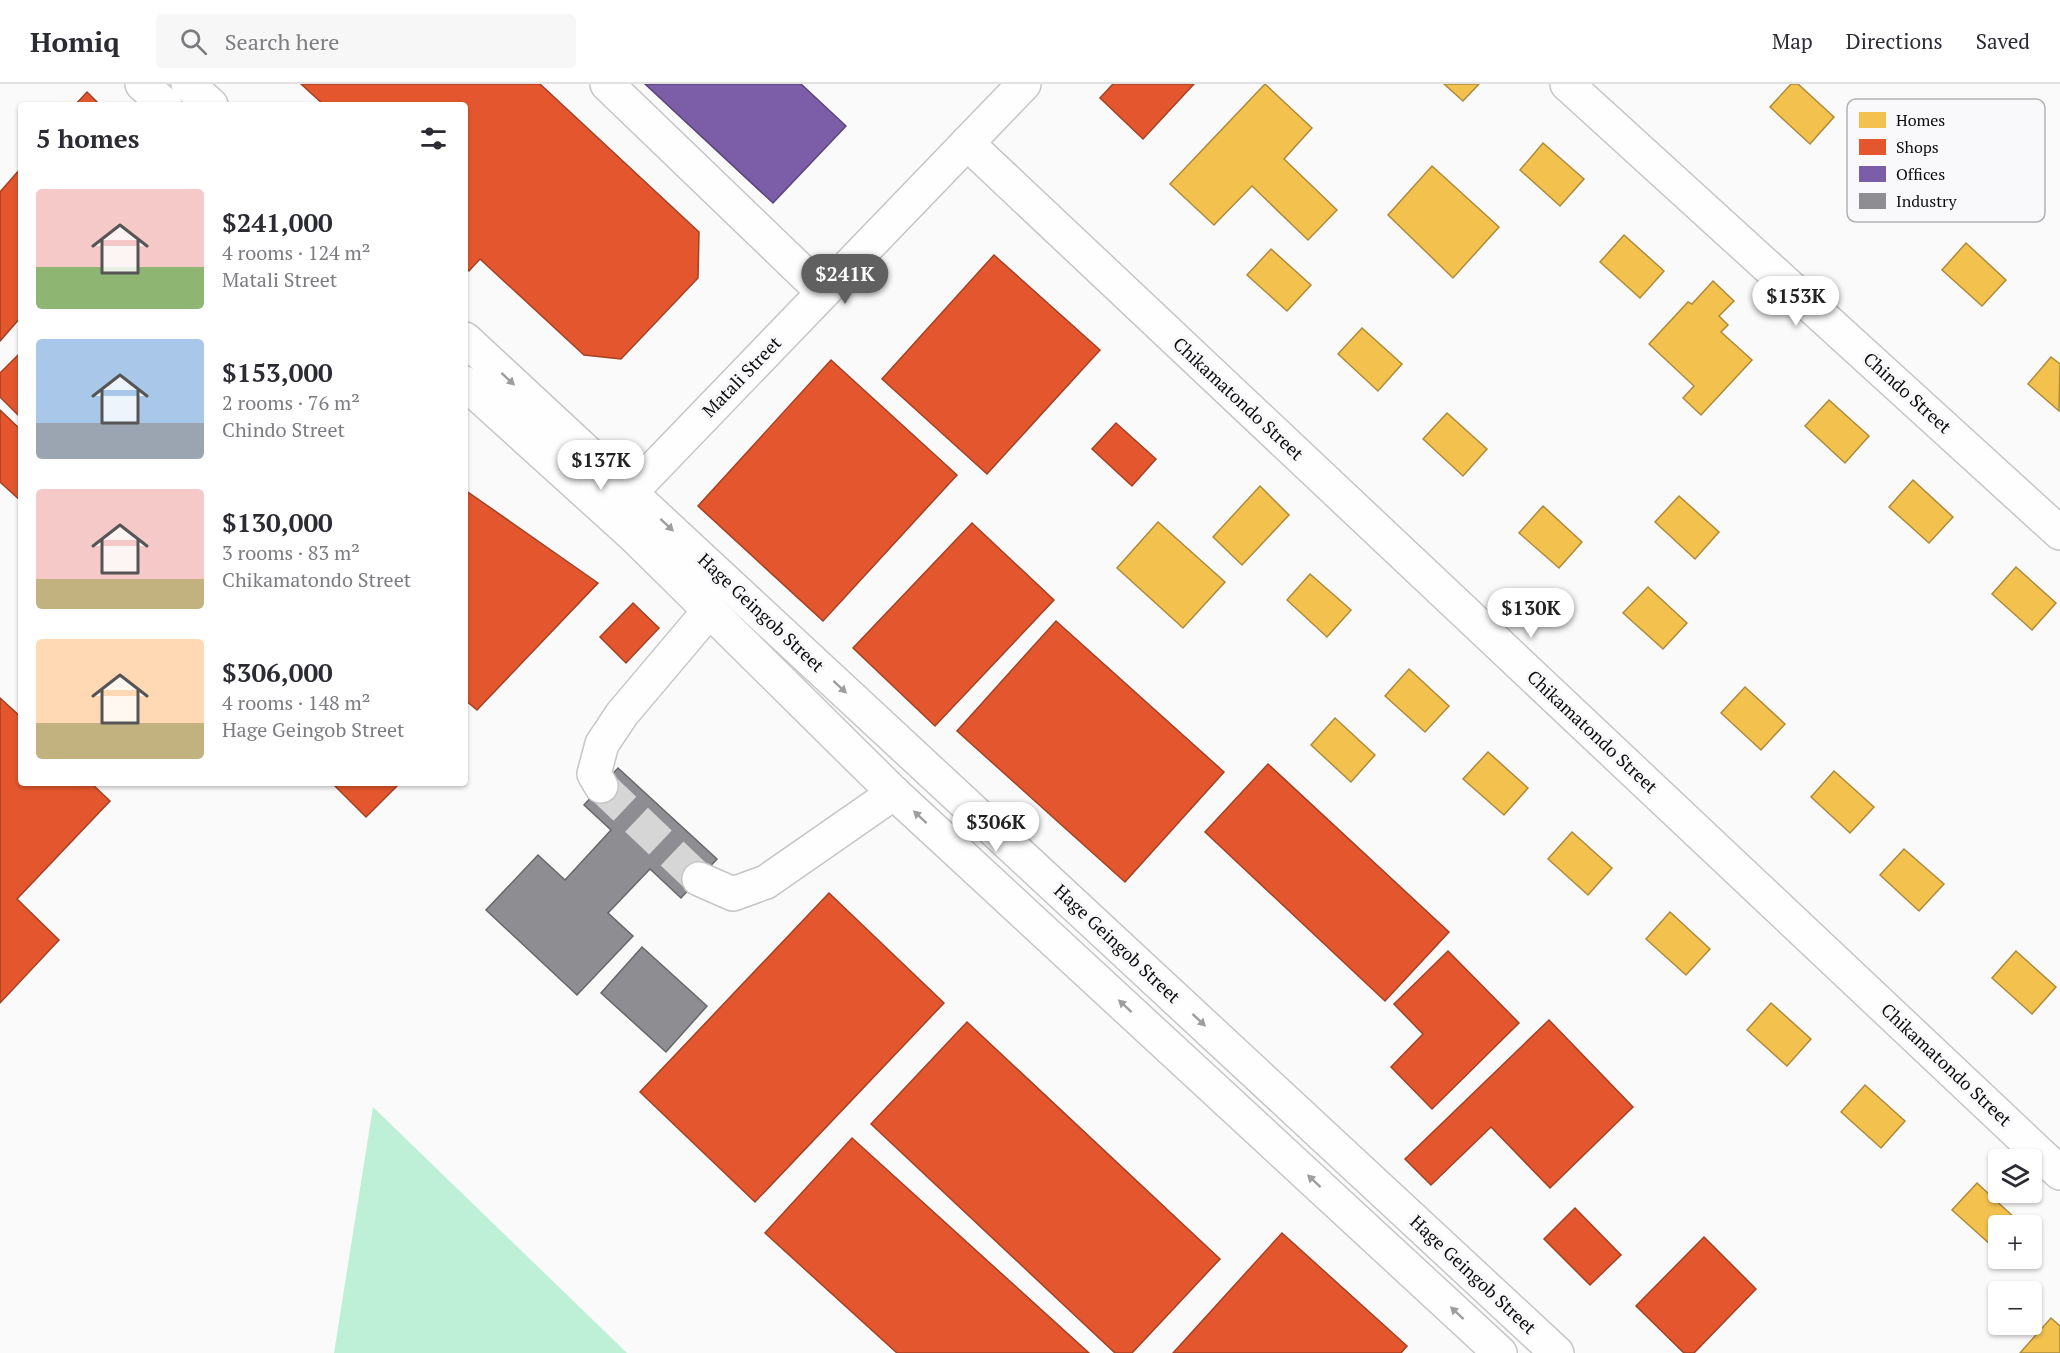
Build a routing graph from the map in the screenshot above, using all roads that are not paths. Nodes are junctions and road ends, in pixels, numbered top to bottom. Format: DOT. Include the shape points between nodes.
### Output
graph roads {
  1 [pos="142,84"];
  2 [pos="188,84"];
  3 [pos="608,84"];
  4 [pos="1024,84"];
  5 [pos="1567,84"];
  6 [pos="162,102"];
  7 [pos="207,102"];
  8 [pos="967,143"];
  9 [pos="823,292"];
  10 [pos="468,342"];
  11 [pos="468,385"];
  12 [pos="622,505"];
  13 [pos="2060,533"];
  14 [pos="709,611"];
  15 [pos="601,786"];
  16 [pos="894,793"];
  17 [pos="699,879"];
  18 [pos="2060,1173"];
  19 [pos="1500,1353"];
  20 [pos="1557,1353"];
  1 -- 6 [label="street"];
  2 -- 7 [label="street"];
  3 -- 9 [label="street"];
  4 -- 8 [label="street, Matali Street"];
  5 -- 13 [label="street, Chindo Street"];
  8 -- 9 [label="street, Matali Street"];
  8 -- 18 [label="street, Chikamatondo Street"];
  9 -- 12 [label="street, Matali Street"];
  10 -- 12 [label="street, Hage Geingob Street, one-way"];
  11 -- 12 [label="street, Hage Geingob Street"];
  12 -- 14 [label="street, Hage Geingob Street"];
  12 -- 20 [label="street, Hage Geingob Street, one-way"];
  14 -- 15 [label="street" via="622,714 602,744 594,774"];
  14 -- 16 [label="street, Hage Geingob Street"];
  16 -- 17 [label="street" via="766,882 733,894"];
  19 -- 16 [label="street, Hage Geingob Street, one-way"];
}
